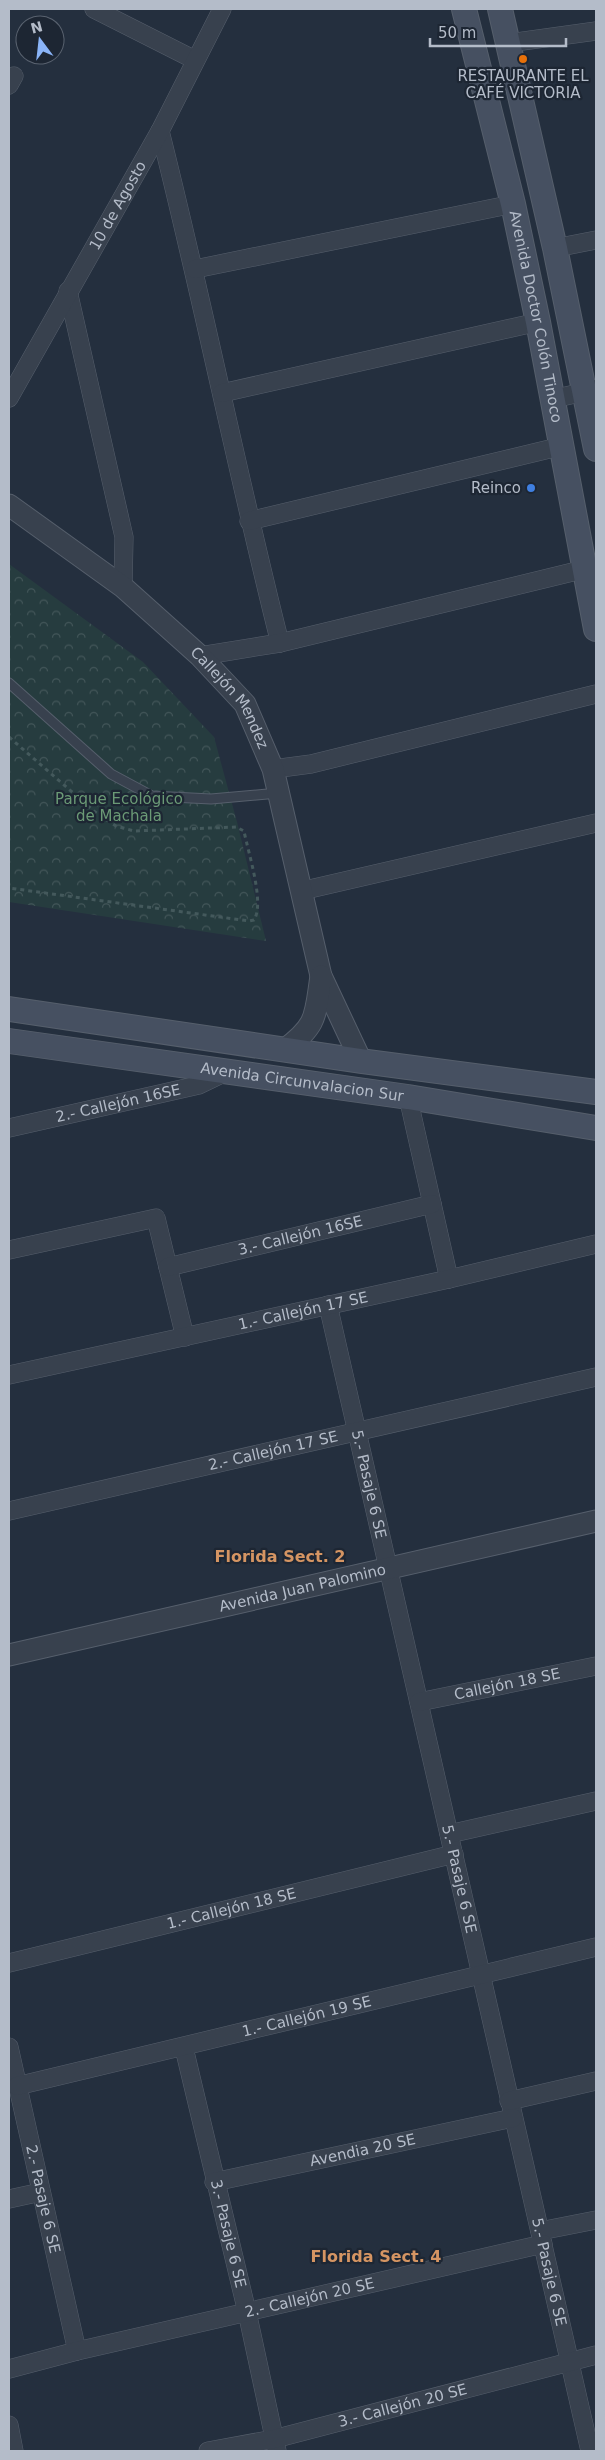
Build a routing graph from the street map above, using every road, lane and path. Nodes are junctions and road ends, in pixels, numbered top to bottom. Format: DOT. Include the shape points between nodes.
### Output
graph roads {
  1 [pos="94,9"];
  2 [pos="222,9"];
  3 [pos="464,9"];
  4 [pos="500,9"];
  5 [pos="596,32"];
  6 [pos="508,43"];
  7 [pos="195,60"];
  8 [pos="160,132"];
  9 [pos="512,204"];
  10 [pos="596,240"];
  11 [pos="555,248"];
  12 [pos="195,269"];
  13 [pos="68,291"];
  14 [pos="538,322"];
  15 [pos="591,391"];
  16 [pos="222,393"];
  17 [pos="9,398"];
  18 [pos="553,400"];
  19 [pos="562,446"];
  20 [pos="596,449"];
  21 [pos="9,505"];
  22 [pos="249,521"];
  23 [pos="585,569"];
  24 [pos="123,586"];
  25 [pos="596,629"];
  26 [pos="280,643"];
  27 [pos="200,656"];
  28 [pos="9,683"];
  29 [pos="596,694"];
  30 [pos="9,737"];
  31 [pos="273,769"];
  32 [pos="279,793"];
  33 [pos="596,823"];
  34 [pos="9,888"];
  35 [pos="300,891"];
  36 [pos="320,976"];
  37 [pos="9,1009"];
  38 [pos="9,1041"];
  39 [pos="246,1044"];
  40 [pos="284,1050"];
  41 [pos="361,1061"];
  42 [pos="235,1073"];
  43 [pos="596,1092"];
  44 [pos="408,1098"];
  45 [pos="9,1128"];
  46 [pos="596,1128"];
  47 [pos="432,1204"];
  48 [pos="596,1244"];
  49 [pos="9,1250"];
  50 [pos="168,1267"];
  51 [pos="449,1279"];
  52 [pos="328,1305"];
  53 [pos="185,1337"];
  54 [pos="9,1375"];
  55 [pos="596,1377"];
  56 [pos="357,1432"];
  57 [pos="9,1511"];
  58 [pos="596,1521"];
  59 [pos="389,1569"];
  60 [pos="9,1655"];
  61 [pos="596,1666"];
  62 [pos="419,1702"];
  63 [pos="596,1801"];
  64 [pos="449,1834"];
  65 [pos="454,1854"];
  66 [pos="596,1947"];
  67 [pos="9,1963"];
  68 [pos="482,1976"];
  69 [pos="184,2048"];
  70 [pos="9,2053"];
  71 [pos="596,2080"];
  72 [pos="17,2086"];
  73 [pos="509,2101"];
  74 [pos="513,2118"];
  75 [pos="214,2182"];
  76 [pos="41,2192"];
  77 [pos="9,2199"];
  78 [pos="596,2220"];
  79 [pos="541,2237"];
  80 [pos="247,2312"];
  81 [pos="77,2351"];
  82 [pos="596,2355"];
  83 [pos="570,2360"];
  84 [pos="9,2369"];
  85 [pos="9,2424"];
  86 [pos="275,2445"];
  87 [pos="14,2451"];
  88 [pos="208,2451"];
  89 [pos="590,2451"];
  1 -- 7 [label="street"];
  2 -- 7 [label="street, 10 de Agosto"];
  3 -- 9 [label="main road, Avenida Doctor Colón Tinoco"];
  4 -- 6 [label="main road"];
  5 -- 6 [label="street"];
  6 -- 11 [label="main road"];
  7 -- 8 [label="street, 10 de Agosto"];
  8 -- 12 [label="street"];
  8 -- 13 [label="street, 10 de Agosto"];
  9 -- 12 [label="street"];
  9 -- 14 [label="main road, Avenida Doctor Colón Tinoco"];
  10 -- 11 [label="street"];
  11 -- 15 [label="main road"];
  12 -- 16 [label="street"];
  13 -- 17 [label="street, 10 de Agosto"];
  13 -- 24 [label="street" via="124,537"];
  14 -- 16 [label="street"];
  14 -- 18 [label="main road, Avenida Doctor Colón Tinoco"];
  15 -- 18 [label="street"];
  15 -- 20 [label="main road"];
  16 -- 22 [label="street"];
  18 -- 19 [label="main road, Avenida Doctor Colón Tinoco"];
  19 -- 22 [label="street"];
  19 -- 23 [label="main road, Avenida Doctor Colón Tinoco"];
  21 -- 24 [label="street, Callejón Mendez"];
  22 -- 26 [label="street"];
  23 -- 25 [label="main road, Avenida Doctor Colón Tinoco"];
  23 -- 26 [label="street"];
  24 -- 27 [label="street, Callejón Mendez"];
  26 -- 27 [label="street"];
  27 -- 31 [label="street, Callejón Mendez" via="244,704"];
  28 -- 32 [label="lane" via="111,774 152,796 211,799"];
  29 -- 31 [label="street" via="311,764"];
  30 -- 34 [label="path" via="116,826 134,830 236,827 244,831 257,895 256,916 249,921"];
  31 -- 32 [label="street, Callejón Mendez"];
  32 -- 35 [label="street, Callejón Mendez"];
  33 -- 35 [label="street"];
  35 -- 36 [label="street, Callejón Mendez"];
  36 -- 40 [label="street, Callejón Mendez" via="310,1028"];
  36 -- 41 [label="street, Callejón Mendez"];
  37 -- 39 [label="main road, Avenida Circunvalacion Sur"];
  38 -- 42 [label="main road, Avenida Circunvalacion Sur"];
  39 -- 40 [label="main road, Avenida Circunvalacion Sur"];
  39 -- 42 [label="main road"];
  40 -- 41 [label="main road, Avenida Circunvalacion Sur"];
  41 -- 43 [label="main road, Avenida Circunvalacion Sur"];
  42 -- 44 [label="main road, Avenida Circunvalacion Sur"];
  42 -- 45 [label="street, 2.- Callejón 16SE" via="199,1085"];
  44 -- 46 [label="main road, Avenida Circunvalacion Sur"];
  44 -- 47 [label="street"];
  47 -- 50 [label="street, 3.- Callejón 16SE"];
  47 -- 51 [label="street"];
  48 -- 51 [label="street, 1.- Callejón 17 SE"];
  49 -- 50 [label="street" via="156,1218"];
  50 -- 53 [label="street"];
  51 -- 52 [label="street, 1.- Callejón 17 SE"];
  52 -- 53 [label="street, 1.- Callejón 17 SE"];
  52 -- 56 [label="street, 5.- Pasaje 6 SE"];
  53 -- 54 [label="street, 1.- Callejón 17 SE"];
  55 -- 56 [label="street, 2.- Callejón 17 SE"];
  56 -- 57 [label="street, 2.- Callejón 17 SE"];
  56 -- 59 [label="street, 5.- Pasaje 6 SE"];
  58 -- 59 [label="street, Avenida Juan Palomino"];
  59 -- 60 [label="street, Avenida Juan Palomino"];
  59 -- 62 [label="street, 5.- Pasaje 6 SE"];
  61 -- 62 [label="street, Callejón 18 SE"];
  62 -- 64 [label="street, 5.- Pasaje 6 SE"];
  63 -- 64 [label="street"];
  64 -- 65 [label="street, 5.- Pasaje 6 SE"];
  65 -- 67 [label="street, 1.- Callejón 18 SE"];
  65 -- 68 [label="street, 5.- Pasaje 6 SE"];
  66 -- 68 [label="street, 1.- Callejón 19 SE"];
  68 -- 69 [label="street, 1.- Callejón 19 SE"];
  68 -- 73 [label="street, 5.- Pasaje 6 SE"];
  69 -- 72 [label="street, 1.- Callejón 19 SE"];
  69 -- 75 [label="street, 3.- Pasaje 6 SE"];
  70 -- 72 [label="street, 2.- Pasaje 6 SE"];
  71 -- 73 [label="street"];
  72 -- 76 [label="street, 2.- Pasaje 6 SE"];
  73 -- 74 [label="street, 5.- Pasaje 6 SE"];
  74 -- 75 [label="street, Avendia 20 SE"];
  74 -- 79 [label="street, 5.- Pasaje 6 SE"];
  75 -- 80 [label="street, 3.- Pasaje 6 SE"];
  76 -- 77 [label="street"];
  76 -- 81 [label="street, 2.- Pasaje 6 SE"];
  78 -- 79 [label="street, 2.- Callejón 20 SE"];
  79 -- 80 [label="street, 2.- Callejón 20 SE"];
  79 -- 83 [label="street, 5.- Pasaje 6 SE"];
  80 -- 81 [label="street, 2.- Callejón 20 SE"];
  80 -- 86 [label="street, 3.- Pasaje 6 SE"];
  81 -- 84 [label="street, 2.- Callejón 20 SE"];
  82 -- 83 [label="street, 3.- Callejón 20 SE"];
  83 -- 86 [label="street, 3.- Callejón 20 SE"];
  83 -- 89 [label="street, 5.- Pasaje 6 SE"];
  85 -- 87 [label="street"];
  86 -- 88 [label="street, 3.- Callejón 20 SE"];
}
